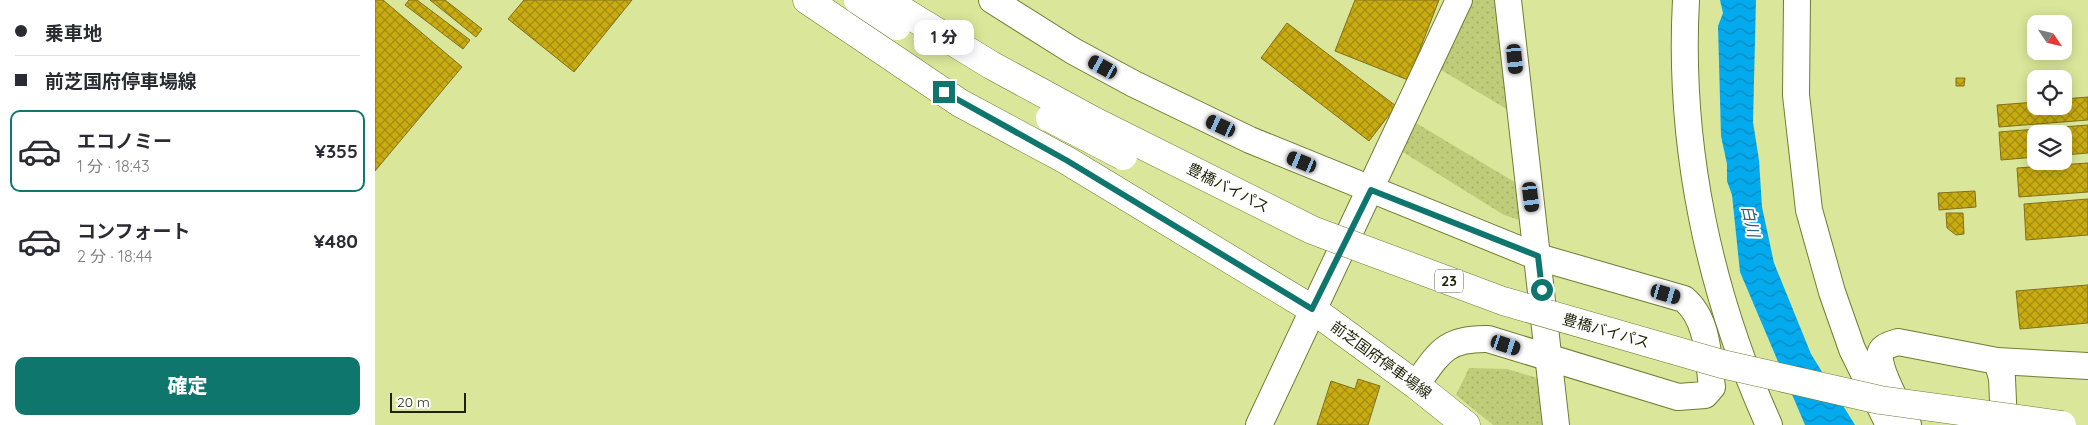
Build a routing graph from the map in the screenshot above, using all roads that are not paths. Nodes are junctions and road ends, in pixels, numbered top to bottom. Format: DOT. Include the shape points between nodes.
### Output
graph roads {
  1 [pos="807,0"];
  2 [pos="858,0"];
  3 [pos="885,0"];
  4 [pos="992,0"];
  5 [pos="1459,0"];
  6 [pos="1508,0"];
  7 [pos="1685,0"];
  8 [pos="1797,0"];
  9 [pos="1371,190"];
  10 [pos="1538,256"];
  11 [pos="1312,309"];
  12 [pos="1549,358"];
  13 [pos="1997,361"];
  14 [pos="2088,366"];
  15 [pos="1416,385"];
  16 [pos="1259,425"];
  17 [pos="1466,425"];
  18 [pos="1556,425"];
  19 [pos="1769,425"];
  20 [pos="1889,425"];
  21 [pos="1908,425"];
  22 [pos="1950,425"];
  23 [pos="2004,425"];
  24 [pos="2062,425"];
  1 -- 11 [label="main road, 前芝国府停車場線" via="960,103 1066,160"];
  2 -- 22 [label="main road, 豊橋バイパス / 23, bridge" via="978,77 1085,138 1305,246 1497,318 1705,377 1872,414"];
  3 -- 24 [label="main road, 豊橋バイパス / 23, bridge" via="991,65 1094,121 1312,230 1503,301 1722,364 1880,400"];
  4 -- 9 [label="street" via="1073,51 1134,84 1250,140"];
  5 -- 9 [label="street"];
  6 -- 10 [label="street"];
  7 -- 19 [label="street" via="1685,96 1693,172 1704,230 1735,338"];
  8 -- 20 [label="street" via="1796,95 1809,210 1852,350"];
  9 -- 10 [label="street"];
  9 -- 11 [label="street"];
  10 -- 12 [label="street"];
  10 -- 12 [label="street" via="1684,299 1694,307 1703,327 1713,388 1705,395 1678,398"];
  11 -- 15 [label="main road, 前芝国府停車場線"];
  11 -- 16 [label="street"];
  12 -- 15 [label="street" via="1488,338 1470,338 1440,352"];
  12 -- 18 [label="street"];
  13 -- 14 [label="street"];
  13 -- 21 [label="street" via="1897,342 1885,346 1880,354 1881,365"];
  13 -- 23 [label="street" via="2002,378"];
  15 -- 17 [label="main road, 前芝国府停車場線"];
}
